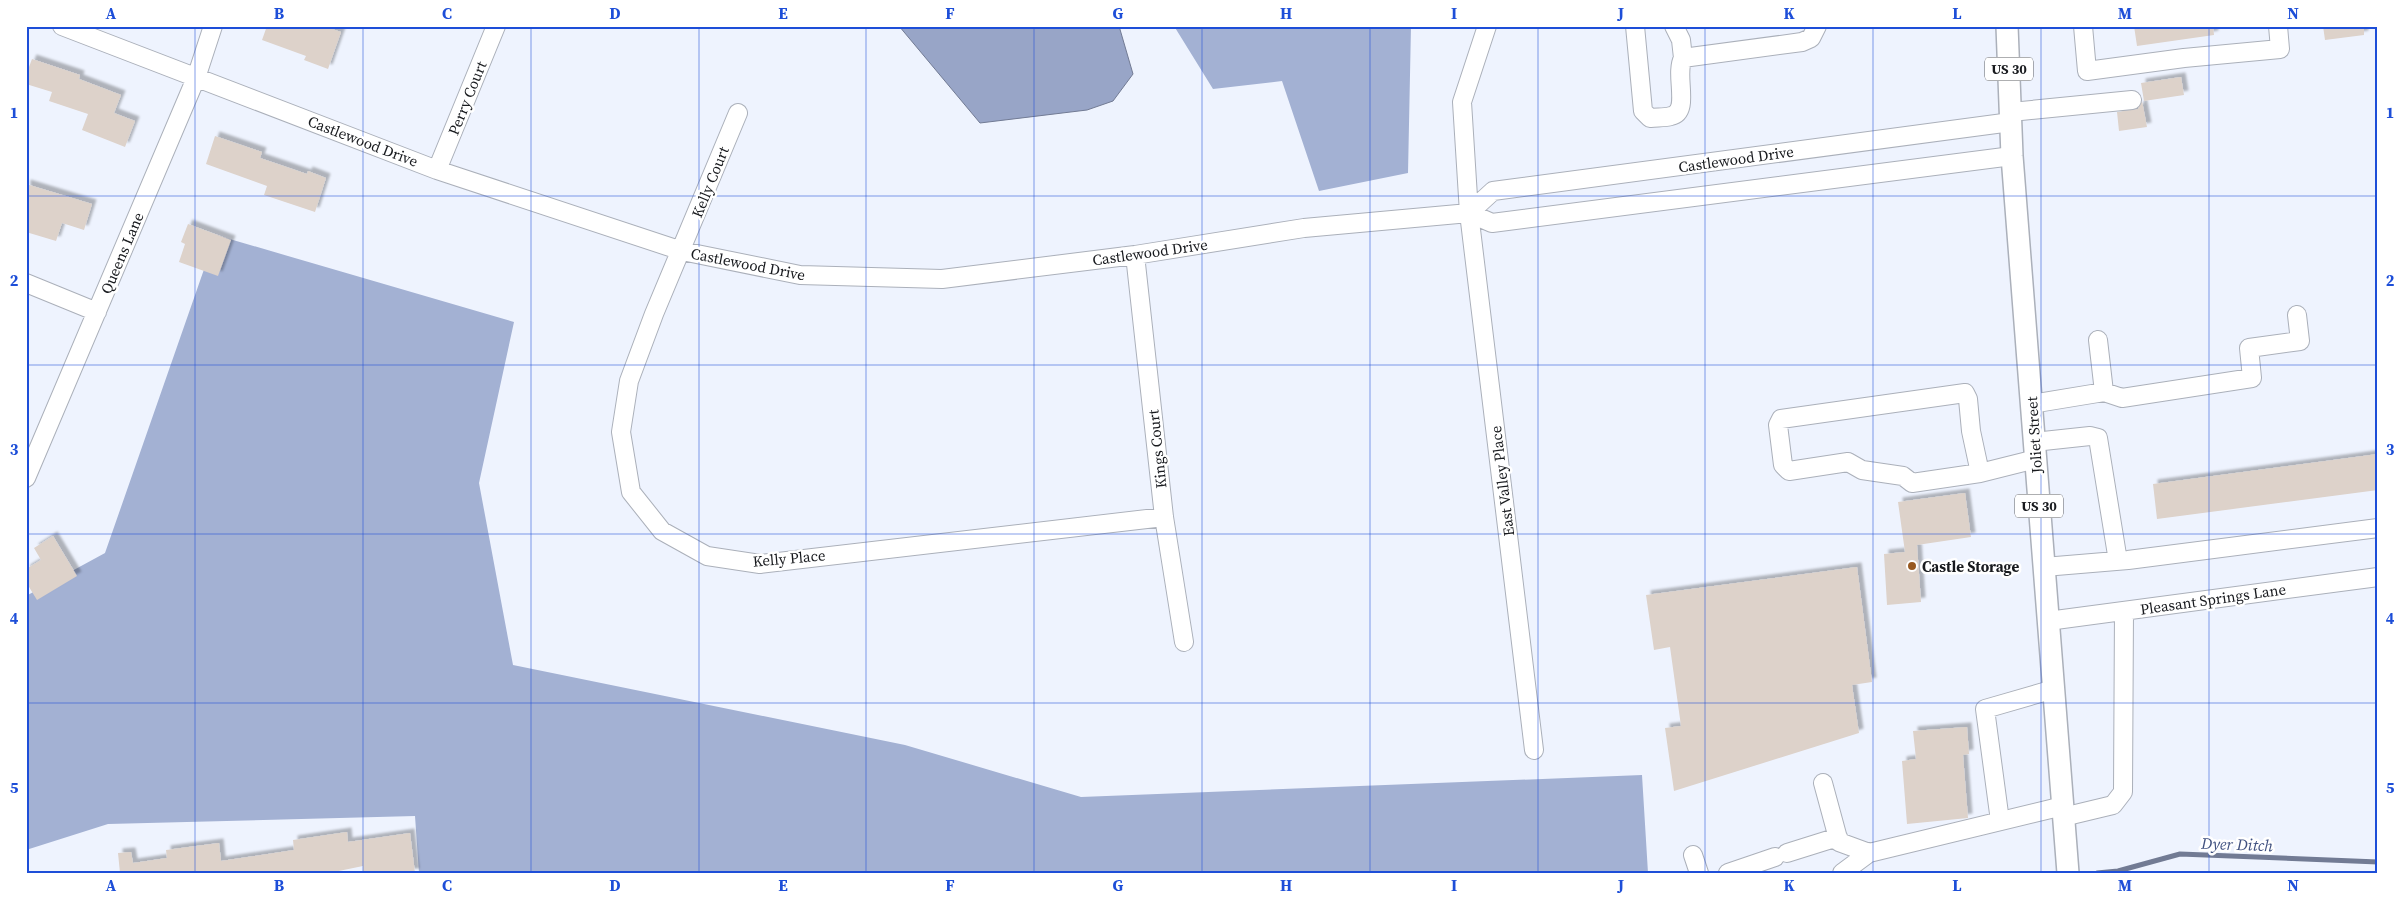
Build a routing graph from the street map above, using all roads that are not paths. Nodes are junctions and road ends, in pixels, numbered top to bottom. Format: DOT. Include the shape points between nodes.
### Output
graph roads {
  1 [pos="62,26"];
  2 [pos="214,26"];
  3 [pos="496,26"];
  4 [pos="1487,26"];
  5 [pos="1635,26"];
  6 [pos="1817,26"];
  7 [pos="2007,26"];
  8 [pos="2083,26"];
  9 [pos="2278,26"];
  10 [pos="1675,27"];
  11 [pos="1683,58"];
  12 [pos="196,78"];
  13 [pos="2132,100"];
  14 [pos="738,113"];
  15 [pos="2011,117"];
  16 [pos="2012,156"];
  17 [pos="438,170"];
  18 [pos="1469,213"];
  19 [pos="682,251"];
  20 [pos="1135,255"];
  21 [pos="26,283"];
  22 [pos="97,312"];
  23 [pos="2297,314"];
  24 [pos="2098,340"];
  25 [pos="2104,392"];
  26 [pos="2031,404"];
  27 [pos="2035,451"];
  28 [pos="1980,473"];
  29 [pos="26,478"];
  30 [pos="1164,517"];
  31 [pos="2378,528"];
  32 [pos="2118,561"];
  33 [pos="2044,567"];
  34 [pos="2378,577"];
  35 [pos="2124,611"];
  36 [pos="2048,621"];
  37 [pos="1184,642"];
  38 [pos="2054,689"];
  39 [pos="1534,750"];
  40 [pos="1823,783"];
  41 [pos="2063,811"];
  42 [pos="2000,821"];
  43 [pos="1838,837"];
  44 [pos="1869,853"];
  45 [pos="1693,856"];
  46 [pos="2067,865"];
  47 [pos="1700,873"];
  48 [pos="1728,873"];
  49 [pos="1842,873"];
  1 -- 12 [label="street, Castlewood Drive"];
  2 -- 12 [label="street, Queens Lane"];
  3 -- 17 [label="street, Perry Court"];
  4 -- 18 [label="street, East Valley Place" via="1462,102"];
  5 -- 11 [label="street" via="1643,112 1650,118 1677,114 1681,107 1678,67"];
  6 -- 11 [label="street" via="1811,38 1802,42"];
  7 -- 15 [label="main road, Joliet Street / US 30"];
  8 -- 9 [label="street" via="2087,71 2280,49"];
  10 -- 11 [label="street"];
  12 -- 17 [label="street, Castlewood Drive"];
  12 -- 22 [label="street, Queens Lane"];
  13 -- 15 [label="street, Castlewood Drive"];
  14 -- 19 [label="street, Kelly Court"];
  15 -- 16 [label="main road, Joliet Street / US 30"];
  15 -- 18 [label="street, Castlewood Drive" via="1493,191"];
  16 -- 18 [label="street, Castlewood Drive" via="1492,223"];
  16 -- 26 [label="main road, Joliet Street / US 30"];
  17 -- 19 [label="street, Castlewood Drive"];
  18 -- 20 [label="street, Castlewood Drive" via="1304,228"];
  18 -- 39 [label="street, East Valley Place"];
  19 -- 20 [label="street, Castlewood Drive" via="800,275 942,279"];
  19 -- 30 [label="street, Kelly Place" via="629,381 621,432 631,492 662,531 692,548 707,556 760,564"];
  20 -- 30 [label="street, Kings Court"];
  21 -- 22 [label="street"];
  22 -- 29 [label="street, Queens Lane"];
  23 -- 25 [label="street" via="2300,342 2249,348 2252,378 2122,398"];
  24 -- 25 [label="street"];
  25 -- 26 [label="street"];
  26 -- 27 [label="main road, Joliet Street / US 30"];
  27 -- 28 [label="street"];
  27 -- 32 [label="street" via="2090,436 2098,438"];
  27 -- 33 [label="main road, Joliet Street / US 30"];
  28 -- 28 [label="street" via="1965,393 1781,419 1778,424 1783,465 1789,471 1848,462 1862,470 1902,476 1912,483"];
  30 -- 37 [label="street, Kings Court"];
  31 -- 32 [label="street"];
  32 -- 33 [label="street"];
  33 -- 36 [label="main road, Joliet Street / US 30"];
  34 -- 35 [label="street, Pleasant Springs Lane"];
  35 -- 36 [label="street, Pleasant Springs Lane"];
  35 -- 41 [label="street" via="2123,792 2113,805"];
  36 -- 38 [label="main road, Joliet Street / US 30"];
  38 -- 41 [label="main road, Joliet Street / US 30"];
  38 -- 42 [label="street" via="1985,709"];
  40 -- 43 [label="street"];
  41 -- 42 [label="street"];
  41 -- 46 [label="main road, Joliet Street / US 30"];
  42 -- 44 [label="street"];
  43 -- 44 [label="street" via="1839,842"];
  43 -- 48 [label="street"];
  44 -- 49 [label="street"];
  45 -- 47 [label="street"];
}
